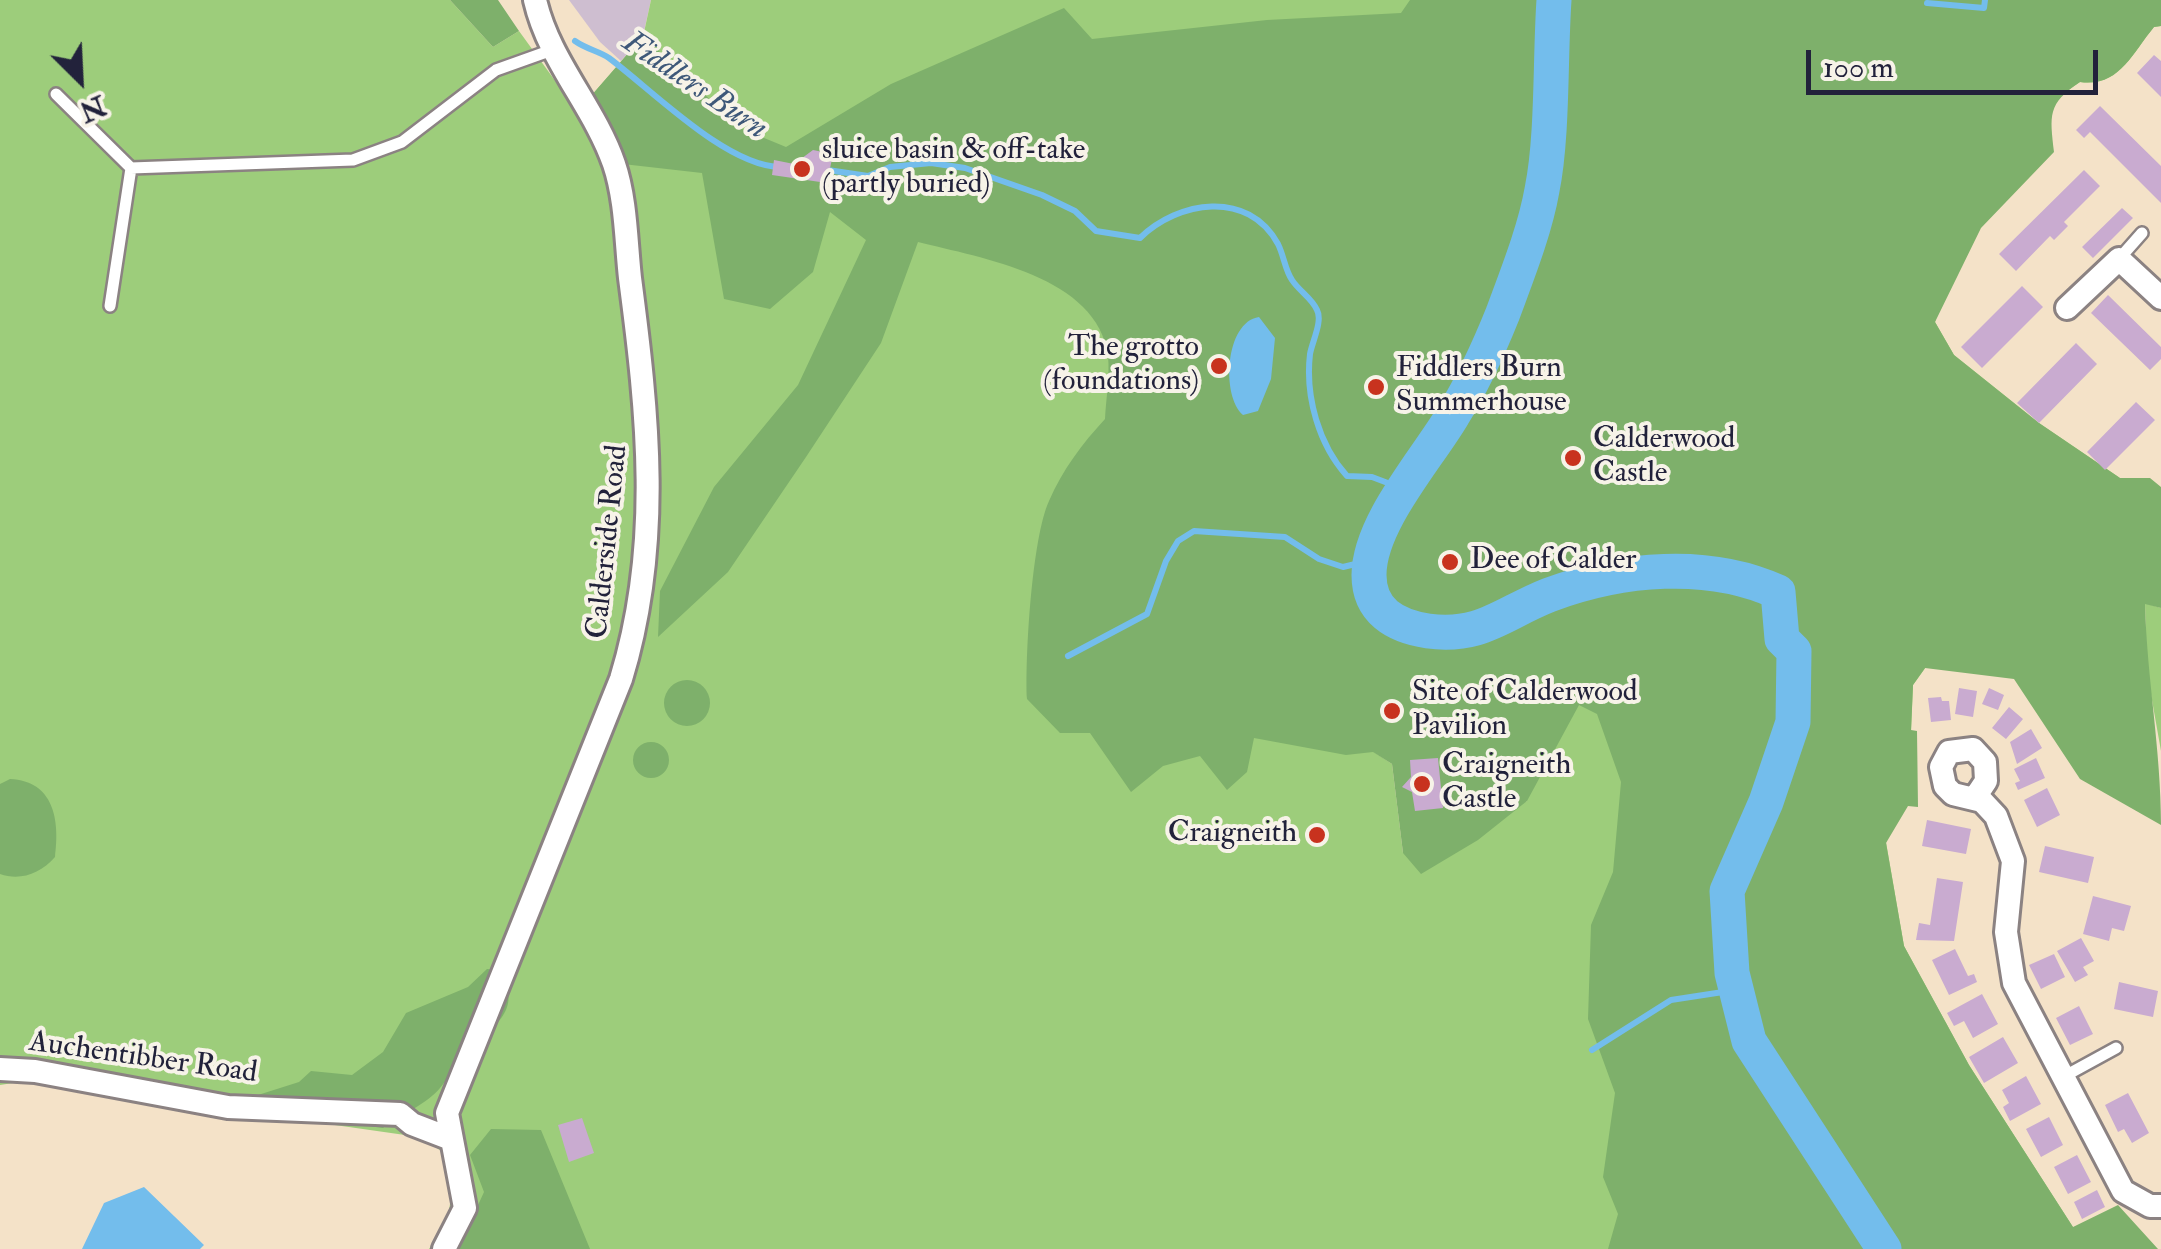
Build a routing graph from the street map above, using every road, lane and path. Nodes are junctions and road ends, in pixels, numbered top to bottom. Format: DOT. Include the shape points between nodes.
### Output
graph roads {
  1 [pos="535,0"];
  2 [pos="552,50"];
  3 [pos="56,94"];
  4 [pos="132,168"];
  5 [pos="2142,233"];
  6 [pos="2119,259"];
  7 [pos="2158,287"];
  8 [pos="110,306"];
  9 [pos="2067,308"];
  10 [pos="1976,796"];
  11 [pos="2116,1048"];
  12 [pos="0,1069"];
  13 [pos="2063,1078"];
  14 [pos="452,1139"];
  15 [pos="2161,1206"];
  16 [pos="444,1249"];
  1 -- 2 [label="street, Calderside Road"];
  2 -- 4 [label="lane" via="496,70 402,142 352,160"];
  2 -- 14 [label="street, Calderside Road" via="618,176 649,424 647,522 637,625 626,663 447,1113"];
  3 -- 4 [label="lane"];
  4 -- 8 [label="lane"];
  5 -- 6 [label="lane"];
  6 -- 7 [label="street"];
  6 -- 9 [label="street"];
  10 -- 13 [label="street" via="1996,816 2013,861 2006,932 2014,983"];
  11 -- 13 [label="lane"];
  12 -- 14 [label="street, Auchentibber Road" via="228,1107 400,1114"];
  13 -- 15 [label="street" via="2123,1190"];
  14 -- 16 [label="street, Calderside Road" via="465,1208"];
}
